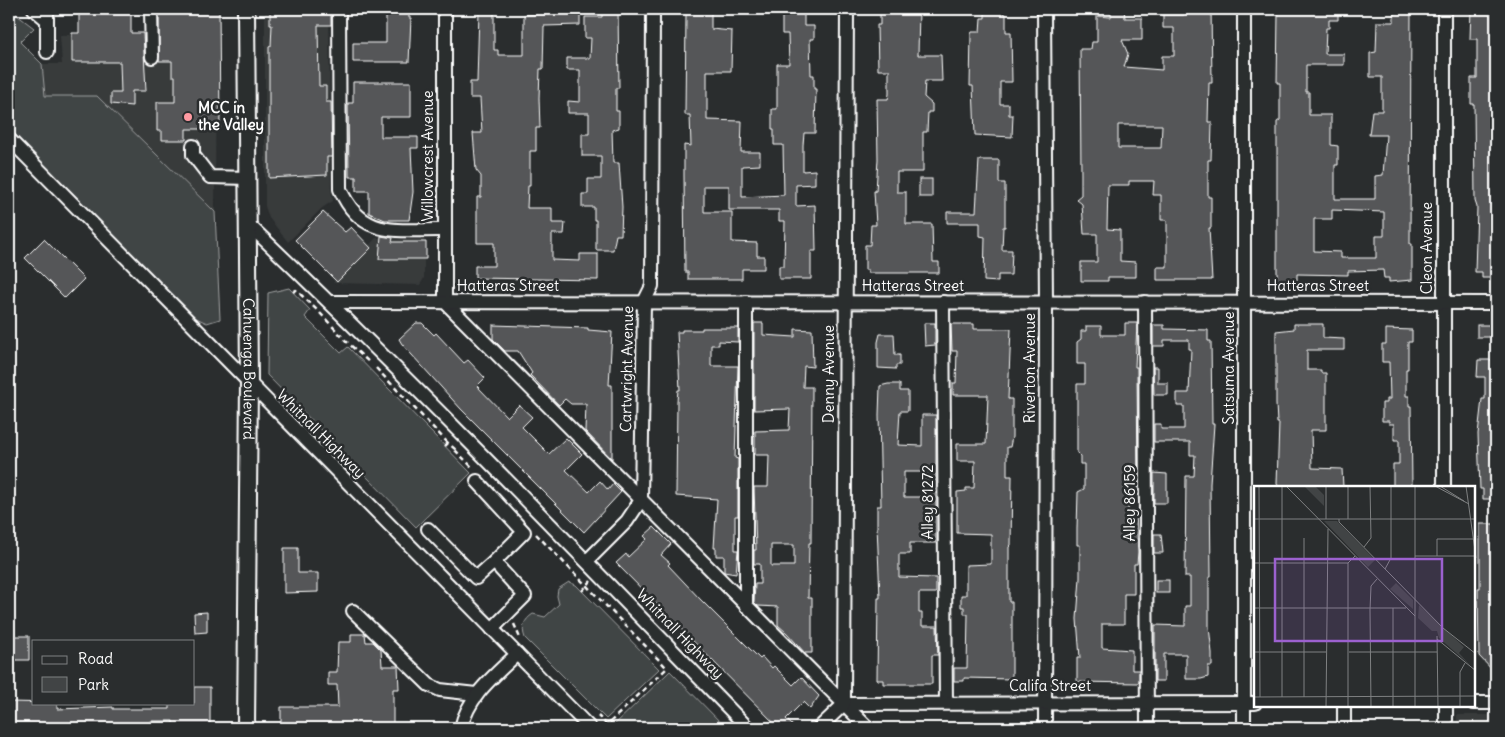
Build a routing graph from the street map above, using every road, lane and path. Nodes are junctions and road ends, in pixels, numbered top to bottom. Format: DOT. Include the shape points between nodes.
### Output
graph roads {
  1 [pos="34,9"];
  2 [pos="151,9"];
  3 [pos="246,9"];
  4 [pos="339,9"];
  5 [pos="444,9"];
  6 [pos="653,9"];
  7 [pos="847,9"];
  8 [pos="1044,9"];
  9 [pos="1244,9"];
  10 [pos="1444,9"];
  11 [pos="47,14"];
  12 [pos="47,52"];
  13 [pos="152,57"];
  14 [pos="9,139"];
  15 [pos="193,146"];
  16 [pos="248,178"];
  17 [pos="248,224"];
  18 [pos="445,230"];
  19 [pos="330,302"];
  20 [pos="445,302"];
  21 [pos="644,302"];
  22 [pos="746,302"];
  23 [pos="846,302"];
  24 [pos="943,302"];
  25 [pos="1046,302"];
  26 [pos="1146,302"];
  27 [pos="1245,302"];
  28 [pos="1443,303"];
  29 [pos="1496,303"];
  30 [pos="312,306"];
  31 [pos="309,309"];
  32 [pos="320,313"];
  33 [pos="249,382"];
  34 [pos="448,443"];
  35 [pos="456,450"];
  36 [pos="478,478"];
  37 [pos="1444,486"];
  38 [pos="641,500"];
  39 [pos="428,529"];
  40 [pos="533,531"];
  41 [pos="494,562"];
  42 [pos="587,562"];
  43 [pos="746,606"];
  44 [pos="353,611"];
  45 [pos="510,611"];
  46 [pos="492,629"];
  47 [pos="526,644"];
  48 [pos="517,654"];
  49 [pos="476,694"];
  50 [pos="946,702"];
  51 [pos="1045,702"];
  52 [pos="1147,703"];
  53 [pos="1250,703"];
  54 [pos="1475,703"];
  55 [pos="1496,703"];
  56 [pos="844,704"];
  57 [pos="1344,707"];
  58 [pos="1446,707"];
  59 [pos="594,712"];
  60 [pos="462,723"];
  61 [pos="246,728"];
  62 [pos="473,728"];
  63 [pos="590,728"];
  64 [pos="748,728"];
  65 [pos="819,728"];
  66 [pos="868,728"];
  67 [pos="1045,728"];
  68 [pos="1147,728"];
  69 [pos="1244,728"];
  70 [pos="1344,728"];
  71 [pos="1446,728"];
  1 -- 11 [label="street"];
  2 -- 13 [label="street"];
  3 -- 16 [label="main road, Cahuenga Boulevard"];
  4 -- 18 [label="street" via="340,189 346,203 362,220 376,228"];
  5 -- 18 [label="street, Willowcrest Avenue"];
  6 -- 21 [label="street, Cartwright Avenue" via="652,286"];
  7 -- 23 [label="street, Denny Avenue"];
  8 -- 25 [label="street, Riverton Avenue"];
  9 -- 27 [label="street, Satsuma Avenue"];
  10 -- 28 [label="street, Cleon Avenue"];
  11 -- 12 [label="street"];
  14 -- 33 [label="street, Whitnall Highway"];
  15 -- 16 [label="street" via="193,155 210,177"];
  16 -- 17 [label="main road, Cahuenga Boulevard"];
  17 -- 19 [label="street, Whitnall Highway"];
  17 -- 33 [label="main road, Cahuenga Boulevard"];
  18 -- 20 [label="street, Willowcrest Avenue"];
  19 -- 20 [label="street, Hatteras Street"];
  19 -- 42 [label="street, Whitnall Highway"];
  20 -- 21 [label="street, Hatteras Street"];
  20 -- 38 [label="street"];
  21 -- 22 [label="street, Hatteras Street"];
  21 -- 38 [label="street, Cartwright Avenue"];
  22 -- 23 [label="street, Hatteras Street"];
  22 -- 43 [label="street"];
  23 -- 24 [label="street, Hatteras Street"];
  23 -- 56 [label="street, Denny Avenue"];
  24 -- 25 [label="street, Hatteras Street"];
  24 -- 50 [label="street, Alley 81272"];
  25 -- 26 [label="street, Hatteras Street"];
  25 -- 51 [label="street, Riverton Avenue"];
  26 -- 27 [label="street, Hatteras Street"];
  26 -- 52 [label="street, Alley 86159"];
  27 -- 28 [label="street, Hatteras Street"];
  27 -- 53 [label="street, Satsuma Avenue"];
  28 -- 29 [label="street, Hatteras Street"];
  28 -- 37 [label="street, Cleon Avenue"];
  30 -- 31 [label="path"];
  32 -- 34 [label="path"];
  33 -- 46 [label="street, Whitnall Highway"];
  33 -- 61 [label="main road, Cahuenga Boulevard"];
  35 -- 36 [label="path"];
  36 -- 41 [label="street" via="524,532"];
  38 -- 42 [label="street" via="627,521"];
  38 -- 43 [label="street"];
  39 -- 41 [label="street" via="476,578"];
  40 -- 59 [label="path" via="667,668 607,725"];
  41 -- 45 [label="street" via="526,596"];
  42 -- 64 [label="street, Whitnall Highway"];
  43 -- 56 [label="street"];
  44 -- 49 [label="street" via="429,685 440,690"];
  45 -- 46 [label="street"];
  45 -- 47 [label="path" via="519,637"];
  46 -- 48 [label="street, Whitnall Highway"];
  48 -- 49 [label="street"];
  48 -- 63 [label="street, Whitnall Highway"];
  49 -- 60 [label="street"];
  50 -- 51 [label="street, Califa Street"];
  50 -- 56 [label="street, Califa Street"];
  51 -- 52 [label="street, Califa Street"];
  51 -- 67 [label="street, Riverton Avenue"];
  52 -- 53 [label="street, Califa Street"];
  52 -- 68 [label="street, Alley 86159"];
  53 -- 69 [label="street, Satsuma Avenue"];
  54 -- 55 [label="street"];
  56 -- 65 [label="street"];
  56 -- 66 [label="street"];
  57 -- 70 [label="street"];
  58 -- 71 [label="street"];
  60 -- 62 [label="street"];
}
